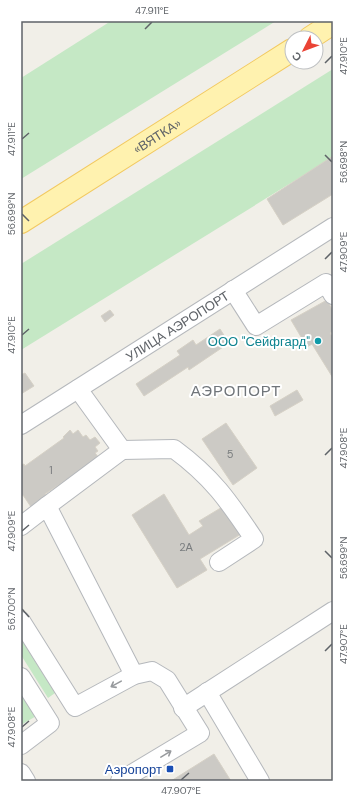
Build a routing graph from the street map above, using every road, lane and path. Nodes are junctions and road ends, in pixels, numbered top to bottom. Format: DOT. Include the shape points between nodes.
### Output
graph roads {
  1 [pos="333,24"];
  2 [pos="323,30"];
  3 [pos="284,55"];
  4 [pos="21,222"];
  5 [pos="333,227"];
  6 [pos="233,290"];
  7 [pos="333,295"];
  8 [pos="78,389"];
  9 [pos="21,425"];
  10 [pos="122,450"];
  11 [pos="47,506"];
  12 [pos="21,526"];
  13 [pos="218,562"];
  14 [pos="333,611"];
  15 [pos="21,621"];
  16 [pos="134,674"];
  17 [pos="21,677"];
  18 [pos="207,692"];
  19 [pos="75,707"];
  20 [pos="183,708"];
  21 [pos="50,723"];
  22 [pos="21,745"];
  23 [pos="21,773"];
  24 [pos="26,781"];
  25 [pos="120,781"];
  26 [pos="260,781"];
  1 -- 2 [label="main road"];
  3 -- 4 [label="main road, «ВЯТКА»"];
  5 -- 6 [label="street, УЛИЦА АЭРОПОРТ"];
  6 -- 7 [label="street" via="256,326 326,283"];
  6 -- 8 [label="street, УЛИЦА АЭРОПОРТ"];
  8 -- 9 [label="street, УЛИЦА АЭРОПОРТ"];
  8 -- 10 [label="street"];
  10 -- 11 [label="street"];
  10 -- 13 [label="street" via="174,449 213,481 254,538"];
  11 -- 12 [label="street"];
  11 -- 16 [label="street"];
  14 -- 18 [label="street"];
  15 -- 19 [label="street"];
  16 -- 19 [label="street, one-way"];
  16 -- 20 [label="street" via="152,671 167,680"];
  17 -- 21 [label="street"];
  18 -- 20 [label="street"];
  18 -- 26 [label="street"];
  19 -- 21 [label="street"];
  25 -- 20 [label="street, one-way" via="200,733"];
  21 -- 22 [label="street"];
  23 -- 24 [label="street"];
}
